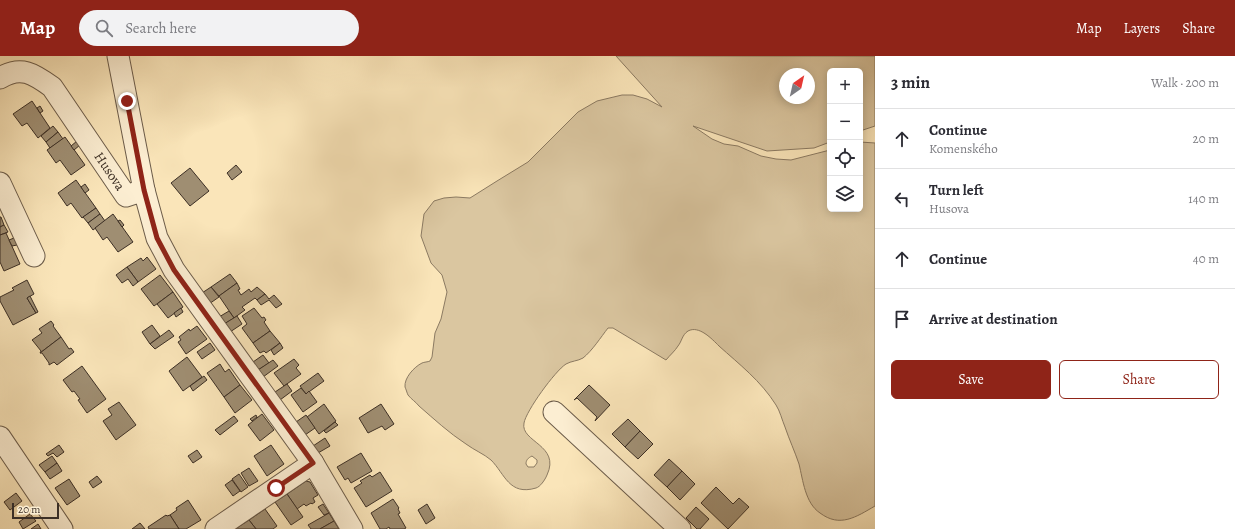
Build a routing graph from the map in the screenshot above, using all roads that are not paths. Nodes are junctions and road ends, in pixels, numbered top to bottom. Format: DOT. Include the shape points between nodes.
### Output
graph roads {
  1 [pos="118,56"];
  2 [pos="0,78"];
  3 [pos="0,183"];
  4 [pos="144,190"];
  5 [pos="34,256"];
  6 [pos="554,412"];
  7 [pos="0,437"];
  8 [pos="313,463"];
  9 [pos="62,529"];
  10 [pos="216,529"];
  11 [pos="352,529"];
  12 [pos="680,529"];
  1 -- 4 [label="street"];
  2 -- 4 [label="street, Husova" via="8,73 22,71 36,75 52,87 126,196"];
  3 -- 5 [label="street"];
  4 -- 8 [label="street, Husova" via="157,238 174,270"];
  6 -- 12 [label="street"];
  7 -- 9 [label="street"];
  8 -- 10 [label="street"];
  8 -- 11 [label="street, Husova"];
}
